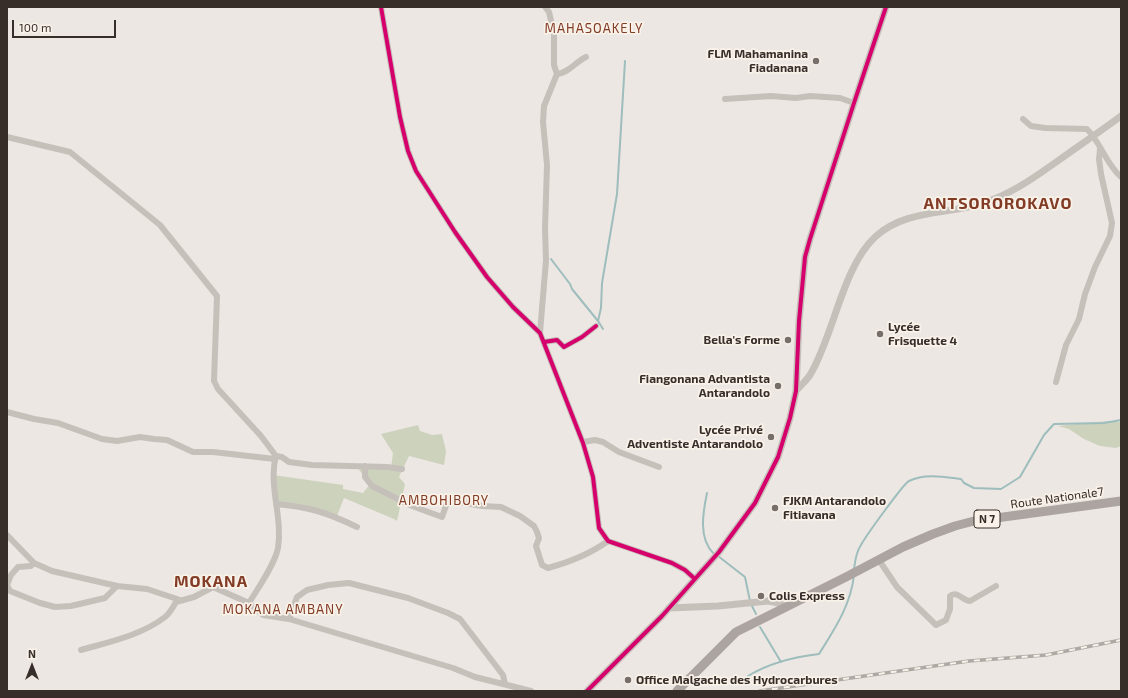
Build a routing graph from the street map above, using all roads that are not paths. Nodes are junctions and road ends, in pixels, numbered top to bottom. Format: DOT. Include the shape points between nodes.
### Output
graph roads {
  1 [pos="380,7"];
  2 [pos="545,7"];
  3 [pos="886,7"];
  4 [pos="586,57"];
  5 [pos="557,74"];
  6 [pos="725,99"];
  7 [pos="854,103"];
  8 [pos="1121,116"];
  9 [pos="1023,119"];
  10 [pos="1094,136"];
  11 [pos="7,137"];
  12 [pos="1100,149"];
  13 [pos="1121,177"];
  14 [pos="596,326"];
  15 [pos="540,333"];
  16 [pos="544,342"];
  17 [pos="1056,382"];
  18 [pos="796,391"];
  19 [pos="7,412"];
  20 [pos="583,445"];
  21 [pos="275,457"];
  22 [pos="365,466"];
  23 [pos="659,467"];
  24 [pos="402,469"];
  25 [pos="1121,501"];
  26 [pos="276,504"];
  27 [pos="357,527"];
  28 [pos="7,535"];
  29 [pos="608,541"];
  30 [pos="878,560"];
  31 [pos="34,563"];
  32 [pos="695,578"];
  33 [pos="7,585"];
  34 [pos="117,586"];
  35 [pos="996,586"];
  36 [pos="181,600"];
  37 [pos="249,603"];
  38 [pos="785,607"];
  39 [pos="669,608"];
  40 [pos="289,619"];
  41 [pos="81,650"];
  42 [pos="505,684"];
  43 [pos="531,691"];
  44 [pos="587,691"];
  45 [pos="677,691"];
  1 -- 15 [label="street" via="400,117 416,171 487,277"];
  2 -- 5 [label="street" via="554,30 554,65"];
  3 -- 7 [label="street"];
  4 -- 5 [label="street" via="579,60 566,73"];
  5 -- 15 [label="street" via="544,106 547,165 546,260"];
  6 -- 7 [label="street" via="810,96 840,98"];
  7 -- 18 [label="street" via="806,257 799,321"];
  8 -- 10 [label="street"];
  9 -- 10 [label="street" via="1031,126 1087,129"];
  10 -- 12 [label="street"];
  10 -- 18 [label="street" via="1018,188 991,201 970,207 916,215 893,224 876,236 866,246 849,278 827,339 809,376"];
  11 -- 21 [label="street" via="70,152 160,225 217,296 214,380 218,389 261,436"];
  12 -- 13 [label="street"];
  12 -- 17 [label="street" via="1101,174 1112,223 1110,236 1095,267 1079,319 1066,345"];
  14 -- 16 [label="street" via="564,347 557,340"];
  15 -- 16 [label="street"];
  16 -- 20 [label="street"];
  18 -- 32 [label="street" via="778,457 755,503 719,552"];
  19 -- 21 [label="street" via="58,423 102,439 167,440 194,452"];
  20 -- 23 [label="street" via="595,440 603,442 619,452"];
  20 -- 29 [label="street" via="593,477 599,528"];
  21 -- 22 [label="street" via="312,465"];
  21 -- 26 [label="street" via="273,476"];
  22 -- 24 [label="street"];
  22 -- 29 [label="street" via="365,477 372,486 412,506 442,517 448,500 501,507 520,516 534,526 539,538 536,546 542,565 548,568 596,550"];
  25 -- 30 [label="main road, Route Nationale7 / N 7" via="968,522 933,534"];
  26 -- 27 [label="street" via="321,511"];
  26 -- 37 [label="street" via="278,549"];
  28 -- 31 [label="street"];
  29 -- 32 [label="street" via="672,563"];
  30 -- 35 [label="street" via="897,587 936,625 946,620 950,610 950,596 953,594 970,601"];
  30 -- 38 [label="main road, Route Nationale7 / N 7"];
  31 -- 33 [label="street" via="18,568"];
  31 -- 34 [label="street" via="52,571"];
  32 -- 39 [label="street"];
  33 -- 34 [label="street" via="10,591 55,607 106,598"];
  34 -- 36 [label="street" via="146,589"];
  36 -- 37 [label="street" via="194,597 213,587"];
  36 -- 41 [label="street" via="176,602 165,617 147,628"];
  37 -- 40 [label="street" via="263,614"];
  38 -- 39 [label="street" via="768,601"];
  38 -- 45 [label="main road, N 7" via="736,632"];
  39 -- 44 [label="street"];
  40 -- 42 [label="street"];
  40 -- 42 [label="street" via="297,597 307,590 328,585 349,584 408,598 460,620 502,675"];
  42 -- 43 [label="street"];
}
